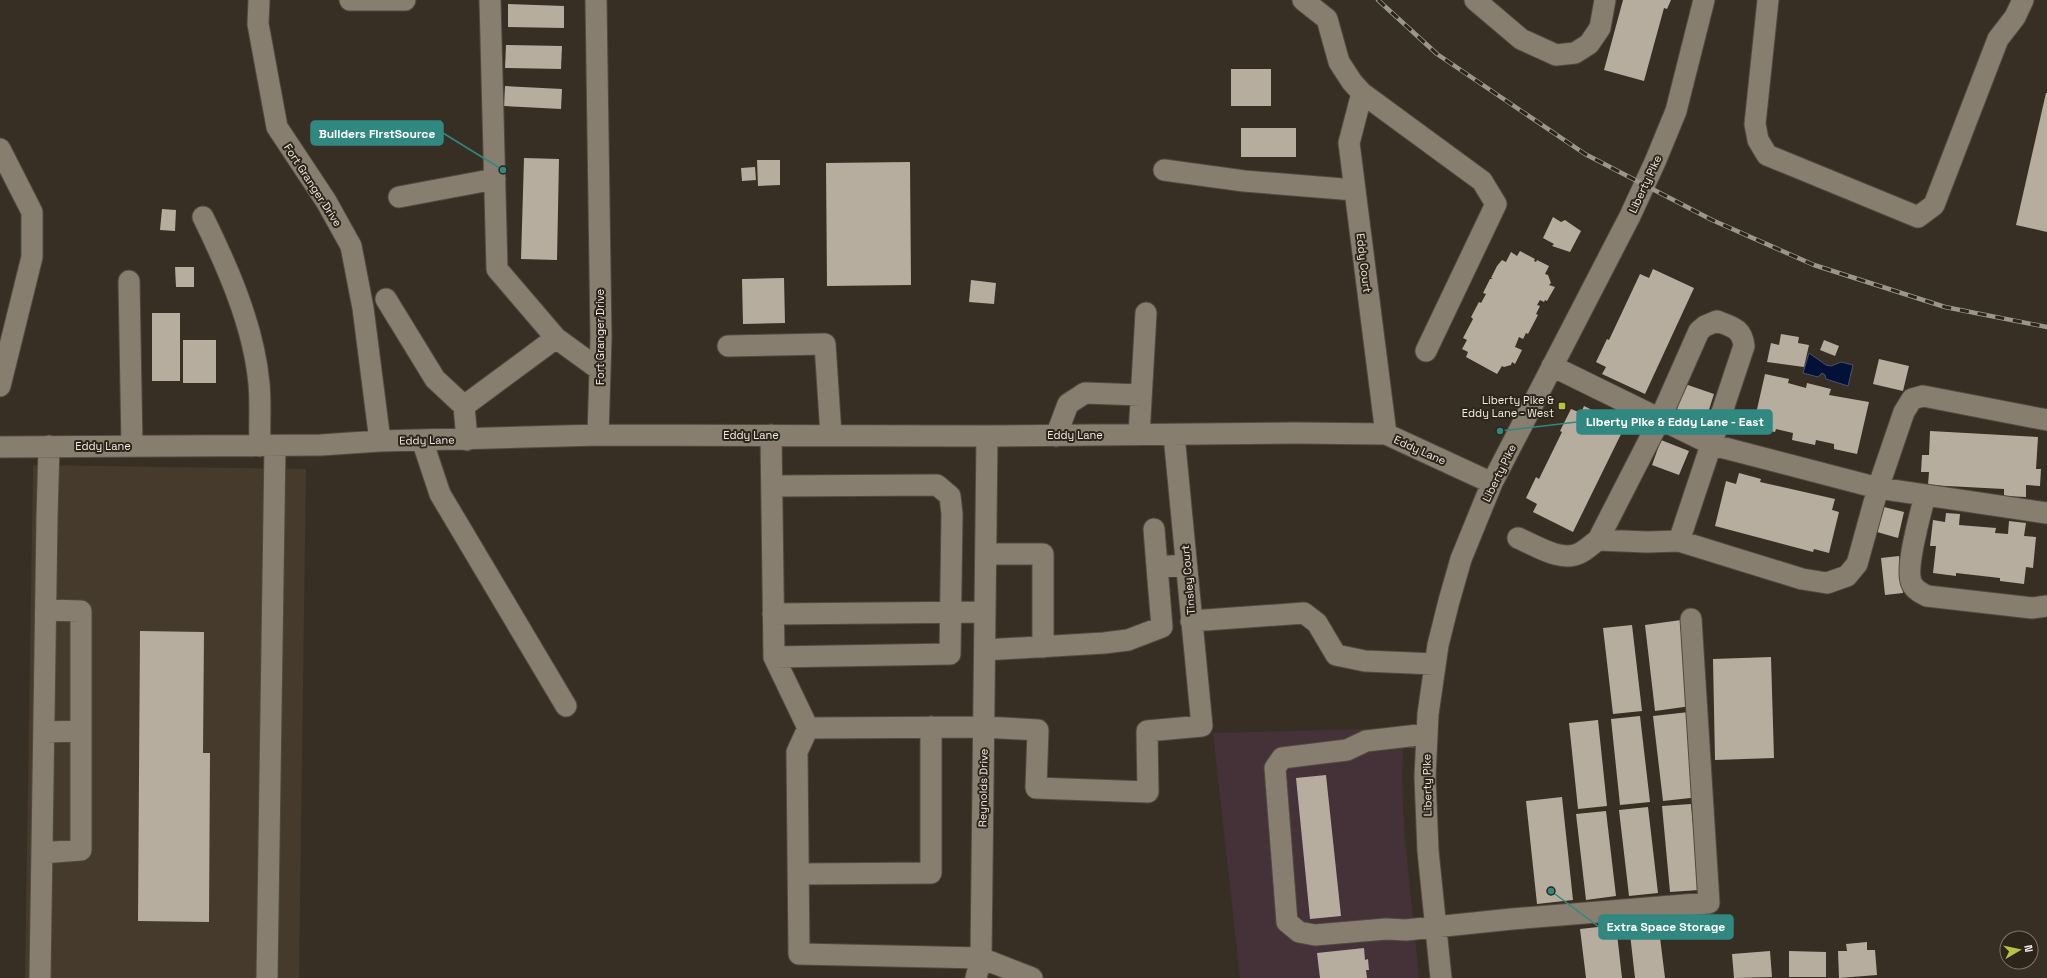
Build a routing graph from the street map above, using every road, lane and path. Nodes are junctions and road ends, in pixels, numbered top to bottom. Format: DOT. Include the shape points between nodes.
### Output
graph roads {
  1 [pos="259,0"];
  2 [pos="350,0"];
  3 [pos="405,0"];
  4 [pos="490,0"];
  5 [pos="596,0"];
  6 [pos="1303,0"];
  7 [pos="1605,0"];
  8 [pos="1704,0"];
  9 [pos="1768,0"];
  10 [pos="2023,0"];
  11 [pos="1477,1"];
  12 [pos="1362,93"];
  13 [pos="0,149"];
  14 [pos="1164,170"];
  15 [pos="495,179"];
  16 [pos="1355,190"];
  17 [pos="399,197"];
  18 [pos="203,217"];
  19 [pos="129,281"];
  20 [pos="386,299"];
  21 [pos="1146,314"];
  22 [pos="556,338"];
  23 [pos="728,346"];
  24 [pos="1426,351"];
  25 [pos="1552,366"];
  26 [pos="600,370"];
  27 [pos="0,386"];
  28 [pos="1141,396"];
  29 [pos="464,406"];
  30 [pos="1660,419"];
  31 [pos="2047,420"];
  32 [pos="1386,434"];
  33 [pos="598,435"];
  34 [pos="771,435"];
  35 [pos="1139,435"];
  36 [pos="1174,435"];
  37 [pos="831,436"];
  38 [pos="987,436"];
  39 [pos="1056,436"];
  40 [pos="422,440"];
  41 [pos="468,440"];
  42 [pos="380,441"];
  43 [pos="1710,444"];
  44 [pos="49,446"];
  45 [pos="132,446"];
  46 [pos="267,446"];
  47 [pos="0,447"];
  48 [pos="1492,483"];
  49 [pos="772,486"];
  50 [pos="1878,488"];
  51 [pos="1925,495"];
  52 [pos="2047,513"];
  53 [pos="1154,529"];
  54 [pos="1518,538"];
  55 [pos="1598,540"];
  56 [pos="1679,541"];
  57 [pos="986,554"];
  58 [pos="1186,565"];
  59 [pos="1157,566"];
  60 [pos="2047,606"];
  61 [pos="46,610"];
  62 [pos="951,611"];
  63 [pos="985,612"];
  64 [pos="773,614"];
  65 [pos="1691,619"];
  66 [pos="1191,621"];
  67 [pos="1043,647"];
  68 [pos="985,650"];
  69 [pos="774,657"];
  70 [pos="1435,664"];
  71 [pos="566,706"];
  72 [pos="931,727"];
  73 [pos="984,727"];
  74 [pos="808,728"];
  75 [pos="81,731"];
  76 [pos="44,732"];
  77 [pos="1427,734"];
  78 [pos="42,853"];
  79 [pos="799,874"];
  80 [pos="1435,926"];
  81 [pos="981,958"];
  82 [pos="40,978"];
  83 [pos="267,978"];
  84 [pos="976,978"];
  85 [pos="993,978"];
  86 [pos="1032,978"];
  87 [pos="1441,978"];
  1 -- 42 [label="street, Fort Granger Drive" via="258,24 277,128 326,201 351,246 363,308"];
  2 -- 3 [label="street"];
  4 -- 15 [label="street"];
  5 -- 26 [label="street, Fort Granger Drive"];
  6 -- 12 [label="street" via="1327,19 1339,62"];
  7 -- 11 [label="street" via="1600,28 1588,44 1575,53 1556,55 1522,39"];
  8 -- 25 [label="street, Liberty Pike" via="1676,110 1660,150 1630,216"];
  9 -- 10 [label="street" via="1755,124 1758,140 1767,155 1918,217 1934,205 1998,38"];
  12 -- 16 [label="street, Eddy Court" via="1349,143"];
  12 -- 24 [label="street" via="1482,181 1496,204"];
  13 -- 27 [label="street" via="32,212 32,257"];
  14 -- 16 [label="street"];
  15 -- 17 [label="street"];
  15 -- 22 [label="street" via="497,269"];
  16 -- 32 [label="street, Eddy Court"];
  18 -- 46 [label="street" via="228,270 248,329 259,384"];
  19 -- 45 [label="street"];
  20 -- 29 [label="street" via="435,379"];
  21 -- 28 [label="street"];
  22 -- 26 [label="street"];
  22 -- 29 [label="street"];
  23 -- 37 [label="street" via="825,344"];
  25 -- 30 [label="street"];
  25 -- 48 [label="street, Liberty Pike"];
  26 -- 33 [label="street, Fort Granger Drive"];
  28 -- 35 [label="street"];
  28 -- 39 [label="street" via="1085,393 1068,404"];
  29 -- 41 [label="street"];
  30 -- 43 [label="street"];
  30 -- 43 [label="street" via="1699,331 1717,321 1737,330 1743,337 1744,346"];
  30 -- 55 [label="street"];
  31 -- 50 [label="street" via="1923,396 1912,399 1904,412"];
  32 -- 36 [label="street, Eddy Lane"];
  32 -- 48 [label="street, Eddy Lane"];
  33 -- 34 [label="street, Eddy Lane"];
  33 -- 41 [label="street, Eddy Lane"];
  34 -- 37 [label="street, Eddy Lane"];
  34 -- 49 [label="street"];
  35 -- 36 [label="street, Eddy Lane"];
  35 -- 39 [label="street, Eddy Lane"];
  36 -- 58 [label="street, Tinsley Court"];
  37 -- 38 [label="street, Eddy Lane"];
  38 -- 39 [label="street, Eddy Lane"];
  38 -- 57 [label="street, Reynolds Drive"];
  40 -- 41 [label="street, Eddy Lane"];
  40 -- 42 [label="street, Eddy Lane"];
  40 -- 71 [label="street" via="440,494"];
  42 -- 46 [label="street, Eddy Lane"];
  43 -- 50 [label="street"];
  43 -- 56 [label="street"];
  44 -- 45 [label="street, Eddy Lane"];
  44 -- 47 [label="street, Eddy Lane"];
  44 -- 61 [label="street"];
  45 -- 46 [label="street, Eddy Lane"];
  46 -- 83 [label="street"];
  48 -- 70 [label="street, Liberty Pike" via="1461,560"];
  49 -- 62 [label="street" via="936,485 950,496"];
  49 -- 64 [label="street"];
  50 -- 51 [label="street"];
  50 -- 56 [label="street" via="1857,564 1847,576 1836,581 1827,583 1802,579"];
  51 -- 52 [label="street"];
  51 -- 60 [label="street" via="1908,569 1911,584 1918,592 1927,596 2032,608"];
  53 -- 59 [label="street"];
  54 -- 55 [label="street" via="1554,554 1564,555 1579,554"];
  55 -- 56 [label="street"];
  57 -- 63 [label="street, Reynolds Drive"];
  57 -- 67 [label="street" via="1043,554"];
  58 -- 59 [label="street"];
  58 -- 66 [label="street, Tinsley Court"];
  59 -- 67 [label="street" via="1162,627 1128,640"];
  61 -- 75 [label="street" via="81,611"];
  61 -- 76 [label="street"];
  62 -- 63 [label="street"];
  62 -- 64 [label="street"];
  62 -- 69 [label="street" via="950,654"];
  63 -- 68 [label="street, Reynolds Drive"];
  64 -- 69 [label="street"];
  65 -- 80 [label="street" via="1709,903"];
  66 -- 70 [label="street" via="1304,613 1317,623 1336,655 1365,661"];
  66 -- 73 [label="street, Tinsley Court" via="1202,726 1146,731 1148,792 1036,788 1038,730"];
  67 -- 68 [label="street"];
  68 -- 73 [label="street, Reynolds Drive"];
  69 -- 74 [label="street"];
  70 -- 77 [label="street, Liberty Pike"];
  72 -- 73 [label="street"];
  72 -- 74 [label="street"];
  72 -- 79 [label="street" via="931,873"];
  73 -- 81 [label="street, Reynolds Drive"];
  74 -- 79 [label="street" via="797,752"];
  75 -- 76 [label="street"];
  75 -- 78 [label="street" via="81,850"];
  76 -- 78 [label="street"];
  77 -- 80 [label="street, Liberty Pike" via="1427,829"];
  77 -- 80 [label="street" via="1366,741 1346,750 1282,758 1275,768 1287,922 1299,932 1315,935"];
  78 -- 82 [label="street"];
  79 -- 81 [label="street" via="799,954"];
  80 -- 87 [label="street, Liberty Pike"];
  81 -- 84 [label="street, Reynolds Drive"];
  81 -- 85 [label="street"];
  81 -- 86 [label="street"];
}
